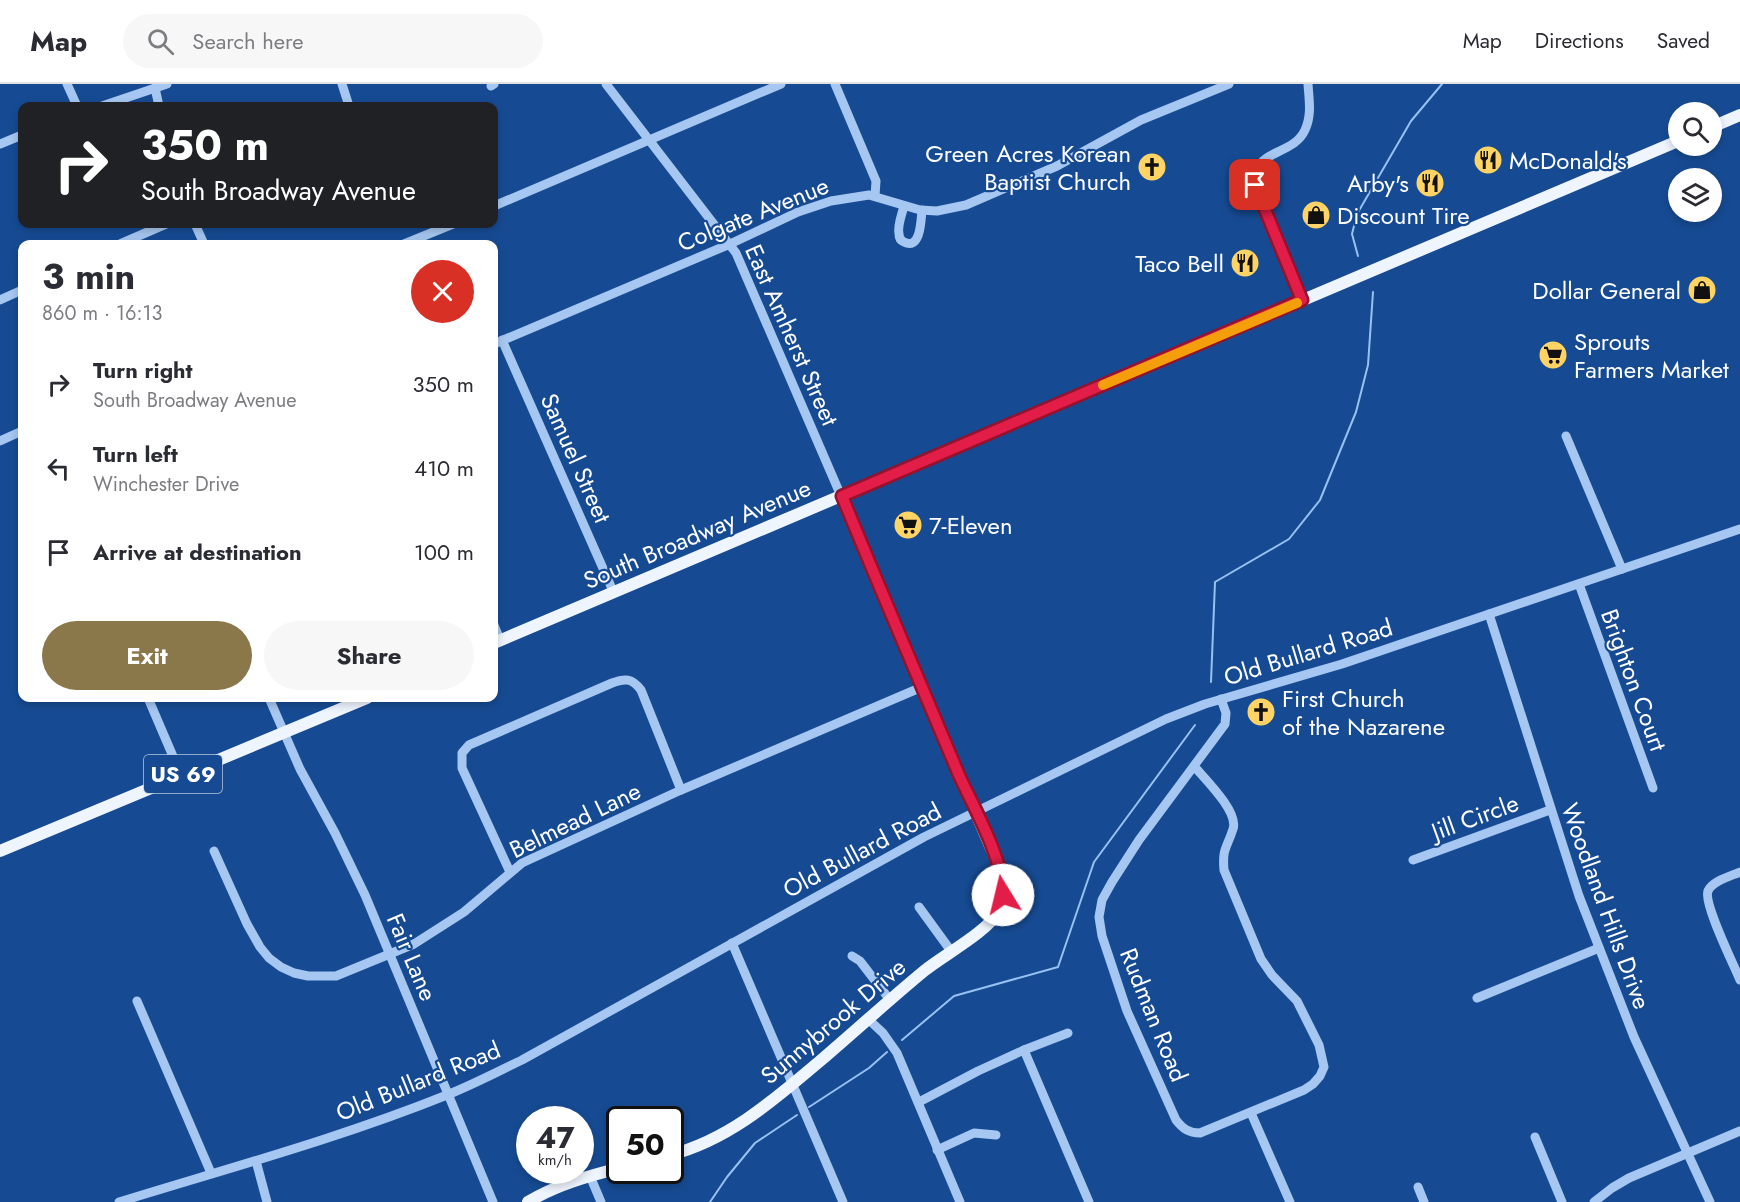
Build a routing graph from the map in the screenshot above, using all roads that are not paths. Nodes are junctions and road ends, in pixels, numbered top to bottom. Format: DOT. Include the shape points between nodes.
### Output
graph roads {
  1 [pos="67,84"];
  2 [pos="167,84"];
  3 [pos="342,84"];
  4 [pos="606,84"];
  5 [pos="781,84"];
  6 [pos="835,84"];
  7 [pos="1228,84"];
  8 [pos="1308,84"];
  9 [pos="155,88"];
  10 [pos="75,102"];
  11 [pos="114,102"];
  12 [pos="158,102"];
  13 [pos="348,102"];
  14 [pos="1740,115"];
  15 [pos="1722,123"];
  16 [pos="18,137"];
  17 [pos="650,140"];
  18 [pos="0,144"];
  19 [pos="1668,145"];
  20 [pos="875,196"];
  21 [pos="498,204"];
  22 [pos="904,206"];
  23 [pos="922,210"];
  24 [pos="157,228"];
  25 [pos="443,228"];
  26 [pos="129,240"];
  27 [pos="414,240"];
  28 [pos="730,244"];
  29 [pos="18,292"];
  30 [pos="0,300"];
  31 [pos="1302,300"];
  32 [pos="498,342"];
  33 [pos="18,433"];
  34 [pos="1566,436"];
  35 [pos="0,441"];
  36 [pos="842,496"];
  37 [pos="1740,529"];
  38 [pos="1622,569"];
  39 [pos="1579,584"];
  40 [pos="614,591"];
  41 [pos="1489,614"];
  42 [pos="498,641"];
  43 [pos="922,687"];
  44 [pos="1221,699"];
  45 [pos="150,702"];
  46 [pos="271,702"];
  47 [pos="357,702"];
  48 [pos="284,732"];
  49 [pos="1194,766"];
  50 [pos="181,775"];
  51 [pos="1653,788"];
  52 [pos="681,790"];
  53 [pos="1550,810"];
  54 [pos="975,811"];
  55 [pos="0,851"];
  56 [pos="214,851"];
  57 [pos="1413,860"];
  58 [pos="510,872"];
  59 [pos="1740,872"];
  60 [pos="919,907"];
  61 [pos="732,943"];
  62 [pos="1599,948"];
  63 [pos="951,951"];
  64 [pos="389,955"];
  65 [pos="852,956"];
  66 [pos="1740,980"];
  67 [pos="1477,999"];
  68 [pos="890,1000"];
  69 [pos="138,1001"];
  70 [pos="868,1019"];
  71 [pos="1068,1033"];
  72 [pos="1024,1050"];
  73 [pos="792,1084"];
  74 [pos="450,1094"];
  75 [pos="919,1102"];
  76 [pos="1251,1113"];
  77 [pos="1740,1131"];
  78 [pos="996,1135"];
  79 [pos="1535,1137"];
  80 [pos="938,1150"];
  81 [pos="684,1152"];
  82 [pos="1688,1152"];
  83 [pos="256,1161"];
  84 [pos="211,1173"];
  85 [pos="567,1184"];
  86 [pos="593,1184"];
  87 [pos="1418,1187"];
  88 [pos="120,1202"];
  89 [pos="267,1202"];
  90 [pos="493,1202"];
  91 [pos="528,1202"];
  92 [pos="600,1202"];
  93 [pos="843,1202"];
  94 [pos="960,1202"];
  95 [pos="1089,1202"];
  96 [pos="1290,1202"];
  97 [pos="1424,1202"];
  98 [pos="1562,1202"];
  99 [pos="1594,1202"];
  100 [pos="1710,1202"];
  1 -- 10 [label="street"];
  2 -- 9 [label="street"];
  3 -- 13 [label="street"];
  4 -- 17 [label="street, East Amherst Street"];
  5 -- 17 [label="street"];
  6 -- 20 [label="street" via="876,181"];
  7 -- 23 [label="street, Colgate Avenue" via="1141,120 1057,166 972,203 953,209"];
  8 -- 31 [label="street" via="1309,116 1304,133 1264,159 1255,177 1257,194"];
  9 -- 11 [label="street"];
  9 -- 12 [label="street"];
  14 -- 15 [label="main road"];
  16 -- 18 [label="street"];
  17 -- 21 [label="street"];
  17 -- 28 [label="street, East Amherst Street"];
  19 -- 31 [label="main road, South Broadway Avenue"];
  20 -- 22 [label="street, Colgate Avenue"];
  20 -- 28 [label="street, Colgate Avenue" via="852,196 815,206"];
  22 -- 23 [label="street, Colgate Avenue"];
  22 -- 23 [label="street" via="899,234 906,243 912,243 918,236"];
  24 -- 26 [label="street"];
  25 -- 27 [label="street"];
  28 -- 32 [label="street, Colgate Avenue"];
  28 -- 36 [label="street, East Amherst Street" via="740,259"];
  29 -- 30 [label="street"];
  31 -- 36 [label="main road, South Broadway Avenue"];
  32 -- 40 [label="street, Samuel Street"];
  33 -- 35 [label="street"];
  34 -- 38 [label="street"];
  36 -- 40 [label="main road, South Broadway Avenue"];
  36 -- 43 [label="main road"];
  37 -- 38 [label="street, Old Bullard Road"];
  38 -- 39 [label="street, Old Bullard Road"];
  39 -- 41 [label="street, Old Bullard Road"];
  39 -- 51 [label="street, Brighton Court"];
  40 -- 42 [label="main road, South Broadway Avenue"];
  41 -- 44 [label="street, Old Bullard Road" via="1326,669"];
  41 -- 53 [label="street, Woodland Hills Drive"];
  43 -- 52 [label="street, Belmead Lane"];
  43 -- 54 [label="main road"];
  44 -- 49 [label="street, Rudman Road" via="1225,724"];
  44 -- 54 [label="street, Old Bullard Road" via="1166,718"];
  45 -- 50 [label="street"];
  46 -- 48 [label="street, Fair Lane"];
  47 -- 48 [label="main road, US 69"];
  48 -- 50 [label="main road, US 69"];
  48 -- 64 [label="street, Fair Lane" via="365,895"];
  49 -- 76 [label="street, Rudman Road" via="1234,821 1222,855 1224,870 1261,958 1297,1001 1323,1055 1324,1066 1313,1084"];
  49 -- 76 [label="street, Rudman Road" via="1112,882 1102,900 1099,917 1127,1011 1182,1128 1200,1133"];
  50 -- 55 [label="main road, US 69"];
  52 -- 58 [label="street, Belmead Lane"];
  52 -- 58 [label="street" via="641,690 629,680 612,683 469,745 462,753 462,768"];
  53 -- 57 [label="street, Jill Circle"];
  53 -- 62 [label="street, Woodland Hills Drive"];
  54 -- 61 [label="street, Old Bullard Road"];
  54 -- 63 [label="main road, Sunnybrook Drive" via="1000,871 1003,895 1000,910 990,924"];
  56 -- 64 [label="street, Belmead Lane" via="260,947 281,967 308,976 336,976"];
  58 -- 64 [label="street, Belmead Lane" via="464,912"];
  59 -- 66 [label="street" via="1709,888 1707,900"];
  60 -- 63 [label="street"];
  61 -- 73 [label="street"];
  61 -- 74 [label="street, Old Bullard Road" via="522,1060"];
  62 -- 67 [label="street"];
  62 -- 82 [label="street, Woodland Hills Drive" via="1634,1037"];
  63 -- 68 [label="main road, Sunnybrook Drive"];
  64 -- 74 [label="street, Fair Lane"];
  65 -- 68 [label="street"];
  68 -- 70 [label="main road, Sunnybrook Drive"];
  69 -- 84 [label="street"];
  70 -- 73 [label="main road, Sunnybrook Drive"];
  70 -- 75 [label="street" via="897,1053"];
  71 -- 72 [label="street"];
  72 -- 75 [label="street"];
  72 -- 95 [label="street"];
  73 -- 81 [label="main road, Sunnybrook Drive" via="746,1120"];
  73 -- 93 [label="street"];
  74 -- 83 [label="street, Old Bullard Road"];
  74 -- 90 [label="street, Fair Lane"];
  75 -- 80 [label="street"];
  76 -- 96 [label="street"];
  77 -- 82 [label="street"];
  78 -- 80 [label="street" via="974,1133"];
  79 -- 98 [label="street"];
  80 -- 94 [label="street"];
  82 -- 99 [label="street" via="1629,1178"];
  82 -- 100 [label="street, Woodland Hills Drive"];
  83 -- 84 [label="street, Old Bullard Road"];
  83 -- 89 [label="street"];
  84 -- 88 [label="street, Old Bullard Road"];
  85 -- 91 [label="main road"];
  86 -- 92 [label="street"];
  87 -- 97 [label="street"];
}
